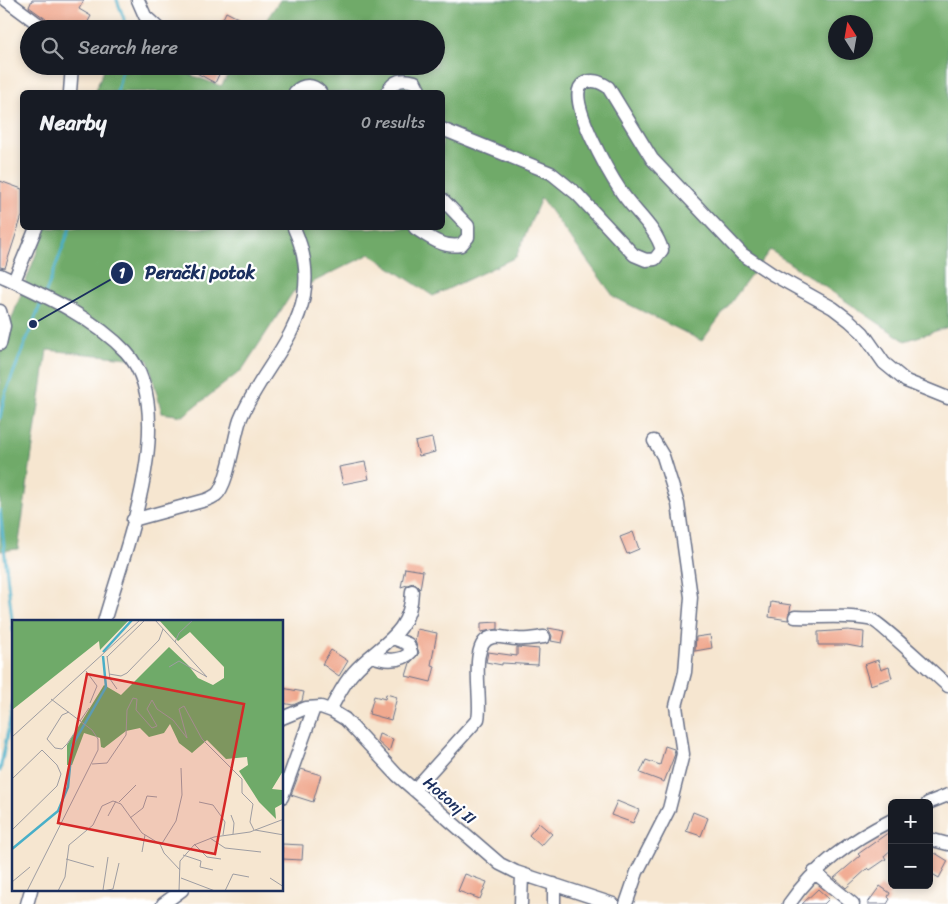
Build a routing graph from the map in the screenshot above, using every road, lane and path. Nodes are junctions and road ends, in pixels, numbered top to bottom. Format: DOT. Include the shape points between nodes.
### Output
graph roads {
  1 [pos="6,0"];
  2 [pos="138,0"];
  3 [pos="33,20"];
  4 [pos="149,20"];
  5 [pos="71,75"];
  6 [pos="70,90"];
  7 [pos="298,90"];
  8 [pos="318,90"];
  9 [pos="388,90"];
  10 [pos="419,90"];
  11 [pos="445,129"];
  12 [pos="445,202"];
  13 [pos="35,230"];
  14 [pos="295,230"];
  15 [pos="418,230"];
  16 [pos="0,276"];
  17 [pos="17,283"];
  18 [pos="0,311"];
  19 [pos="0,344"];
  20 [pos="948,398"];
  21 [pos="654,441"];
  22 [pos="133,520"];
  23 [pos="412,591"];
  24 [pos="794,617"];
  25 [pos="105,620"];
  26 [pos="544,637"];
  27 [pos="393,638"];
  28 [pos="372,656"];
  29 [pos="948,686"];
  30 [pos="314,708"];
  31 [pos="330,710"];
  32 [pos="284,717"];
  33 [pos="284,790"];
  34 [pos="414,790"];
  35 [pos="948,795"];
  36 [pos="933,801"];
  37 [pos="888,822"];
  38 [pos="933,840"];
  39 [pos="948,844"];
  40 [pos="814,872"];
  41 [pos="522,874"];
  42 [pos="554,884"];
  43 [pos="179,892"];
  44 [pos="163,904"];
  45 [pos="521,904"];
  46 [pos="554,904"];
  47 [pos="613,904"];
  48 [pos="626,904"];
  49 [pos="789,904"];
  50 [pos="853,904"];
  1 -- 3 [label="street"];
  2 -- 4 [label="street"];
  5 -- 6 [label="street"];
  7 -- 8 [label="street" via="313,86"];
  9 -- 10 [label="street" via="394,82 405,79 415,82"];
  11 -- 20 [label="street" via="551,173 577,194 634,254 646,260 654,258 662,250 659,239 621,192 577,103 580,86 588,81 600,81 608,87 652,159 742,254 850,321 863,333 884,363 906,381"];
  12 -- 15 [label="street" via="468,226 468,237 461,246 451,247 437,242"];
  13 -- 17 [label="street"];
  14 -- 22 [label="street" via="302,250 305,280 299,315 280,354 246,404 223,486 206,500"];
  16 -- 17 [label="street"];
  17 -- 22 [label="street" via="92,324 126,352 138,369 147,391 150,432 145,477"];
  18 -- 19 [label="street" via="4,326"];
  21 -- 48 [label="street" via="668,469 678,504 690,597 685,672 676,706 683,754 669,809 637,872"];
  22 -- 25 [label="street"];
  23 -- 27 [label="street" via="408,615"];
  24 -- 29 [label="street" via="878,622"];
  26 -- 34 [label="street" via="529,640 491,637 484,641 478,661 478,719"];
  27 -- 28 [label="street"];
  27 -- 28 [label="street" via="408,644 411,652 391,660"];
  28 -- 31 [label="street" via="352,674"];
  30 -- 31 [label="street, Hotonj II"];
  30 -- 32 [label="street, Hotonj II"];
  30 -- 33 [label="street"];
  31 -- 34 [label="street, Hotonj II" via="345,719"];
  34 -- 41 [label="street, Hotonj II" via="500,864"];
  35 -- 36 [label="street"];
  37 -- 40 [label="street" via="855,840"];
  38 -- 39 [label="street"];
  40 -- 49 [label="street"];
  40 -- 50 [label="street"];
  41 -- 42 [label="street, Hotonj II"];
  41 -- 45 [label="street"];
  42 -- 46 [label="street"];
  42 -- 47 [label="street, Hotonj II"];
  43 -- 44 [label="street"];
}
